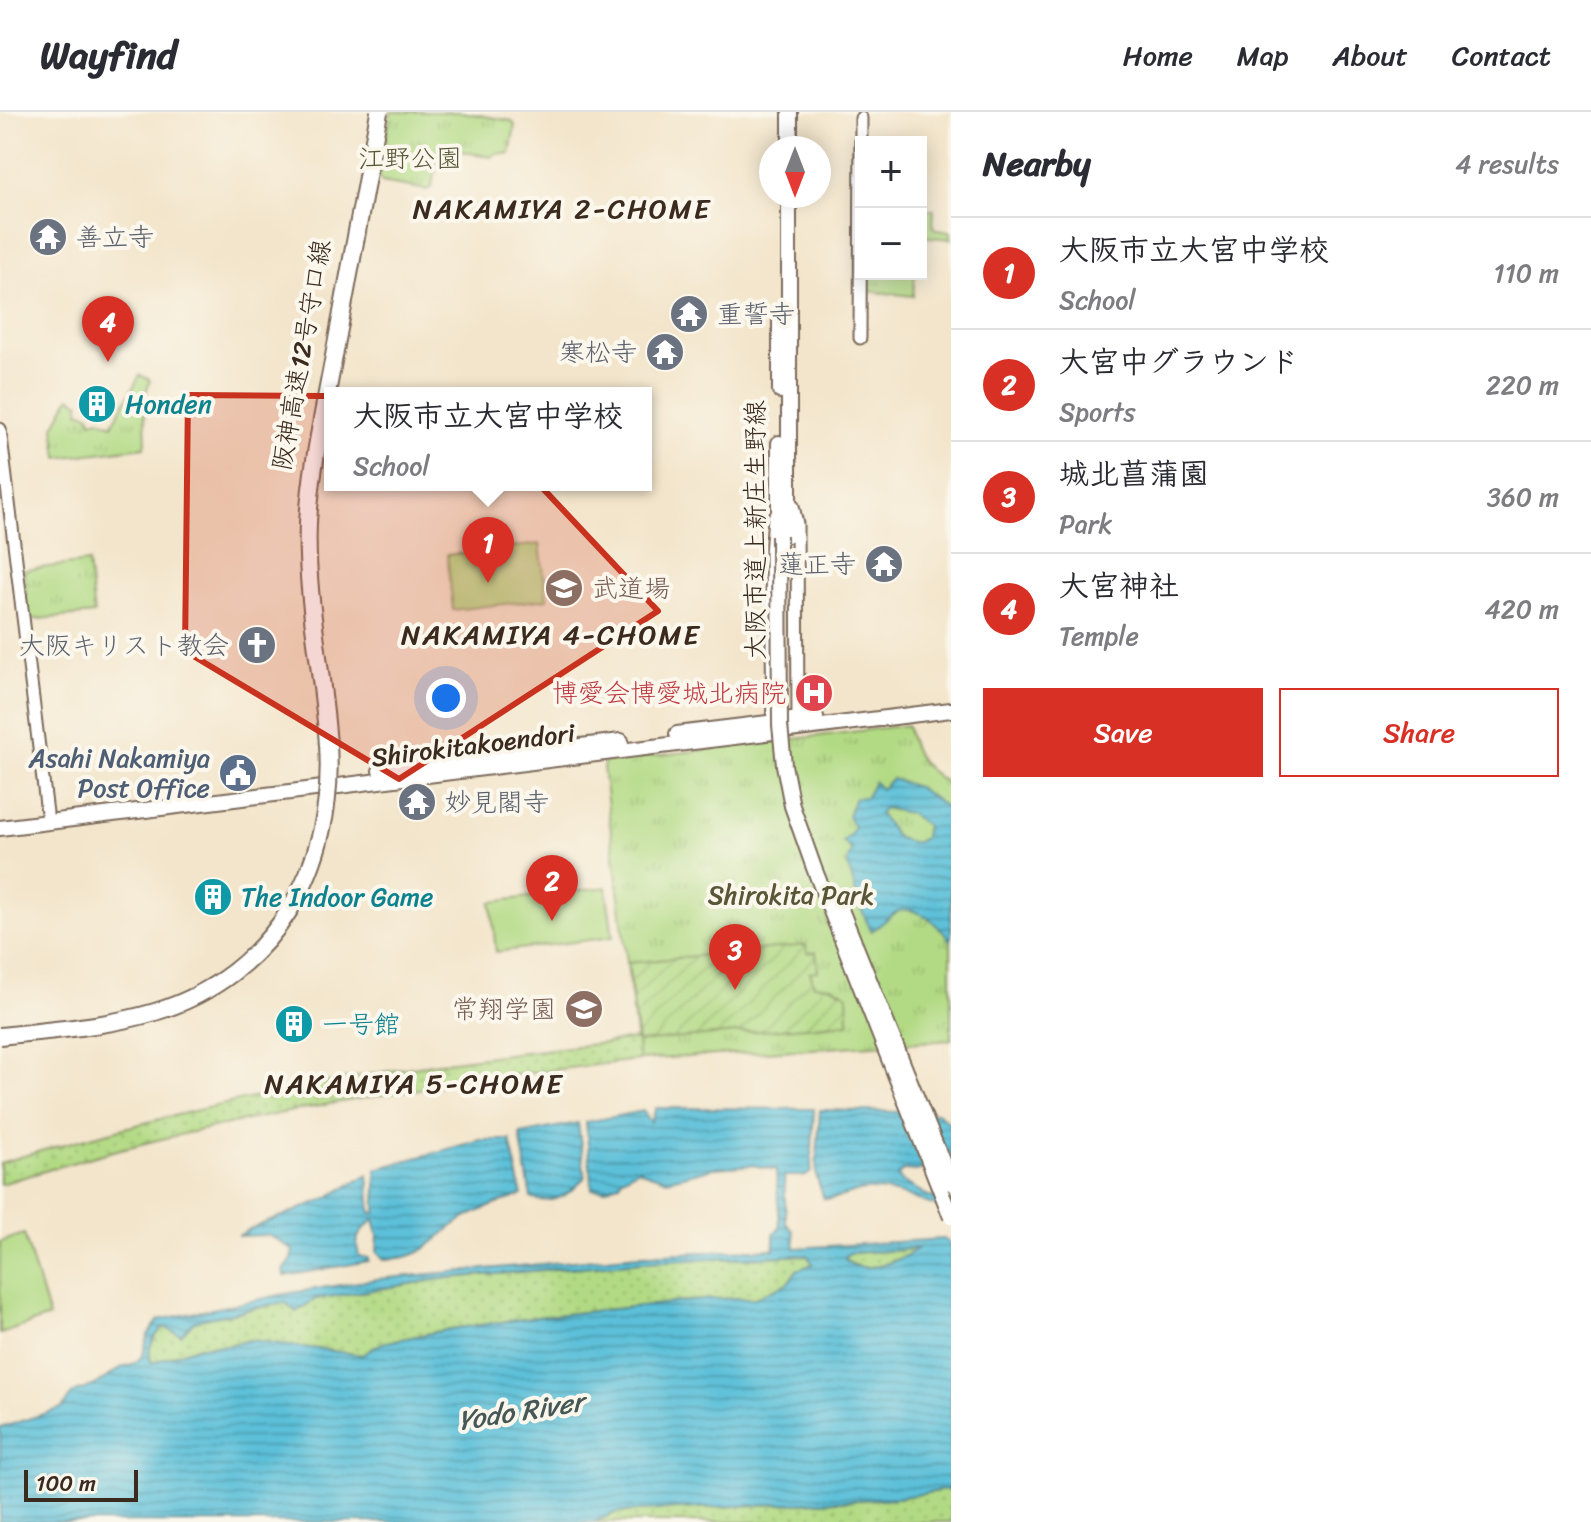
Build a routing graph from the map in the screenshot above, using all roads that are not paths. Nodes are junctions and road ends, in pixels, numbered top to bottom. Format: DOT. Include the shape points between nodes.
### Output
graph roads {
  1 [pos="369,112"];
  2 [pos="379,112"];
  3 [pos="780,112"];
  4 [pos="790,112"];
  5 [pos="861,118"];
  6 [pos="780,136"];
  7 [pos="790,136"];
  8 [pos="780,208"];
  9 [pos="789,208"];
  10 [pos="860,338"];
  11 [pos="328,387"];
  12 [pos="324,410"];
  13 [pos="0,429"];
  14 [pos="784,493"];
  15 [pos="784,535"];
  16 [pos="951,701"];
  17 [pos="951,710"];
  18 [pos="798,724"];
  19 [pos="772,727"];
  20 [pos="47,813"];
  21 [pos="0,818"];
  22 [pos="0,828"];
  23 [pos="0,1027"];
  24 [pos="0,1036"];
  25 [pos="951,1183"];
  26 [pos="951,1217"];
  1 -- 23 [label="highway, 阪神高速12号守口線" via="300,504 299,574 318,772 313,825 300,868 258,934 189,987 108,1012"];
  2 -- 11 [label="highway, 阪神高速12号守口線, bridge"];
  3 -- 6 [label="main road"];
  4 -- 7 [label="main road"];
  5 -- 10 [label="street"];
  8 -- 14 [label="main road, 大阪市道上新庄生野線"];
  9 -- 14 [label="main road, 大阪市道上新庄生野線"];
  12 -- 24 [label="highway, 阪神高速12号守口線, bridge" via="308,540 329,772 324,827 310,872 282,922 258,950 193,997 109,1023"];
  13 -- 20 [label="street"];
  14 -- 15 [label="main road, 大阪市道上新庄生野線"];
  14 -- 18 [label="street" via="797,524"];
  14 -- 19 [label="street" via="775,507 771,554"];
  15 -- 25 [label="main road, 大阪市道上新庄生野線, bridge" via="790,725 801,804"];
  15 -- 26 [label="main road, 大阪市道上新庄生野線, bridge" via="780,725 792,806"];
  16 -- 18 [label="main road, Shirokitakoendori"];
  17 -- 18 [label="main road, Shirokitakoendori"];
  18 -- 19 [label="main road, Shirokitakoendori"];
  19 -- 20 [label="main road, Shirokitakoendori"];
  19 -- 22 [label="main road, Shirokitakoendori"];
  20 -- 21 [label="main road, Shirokitakoendori"];
}
